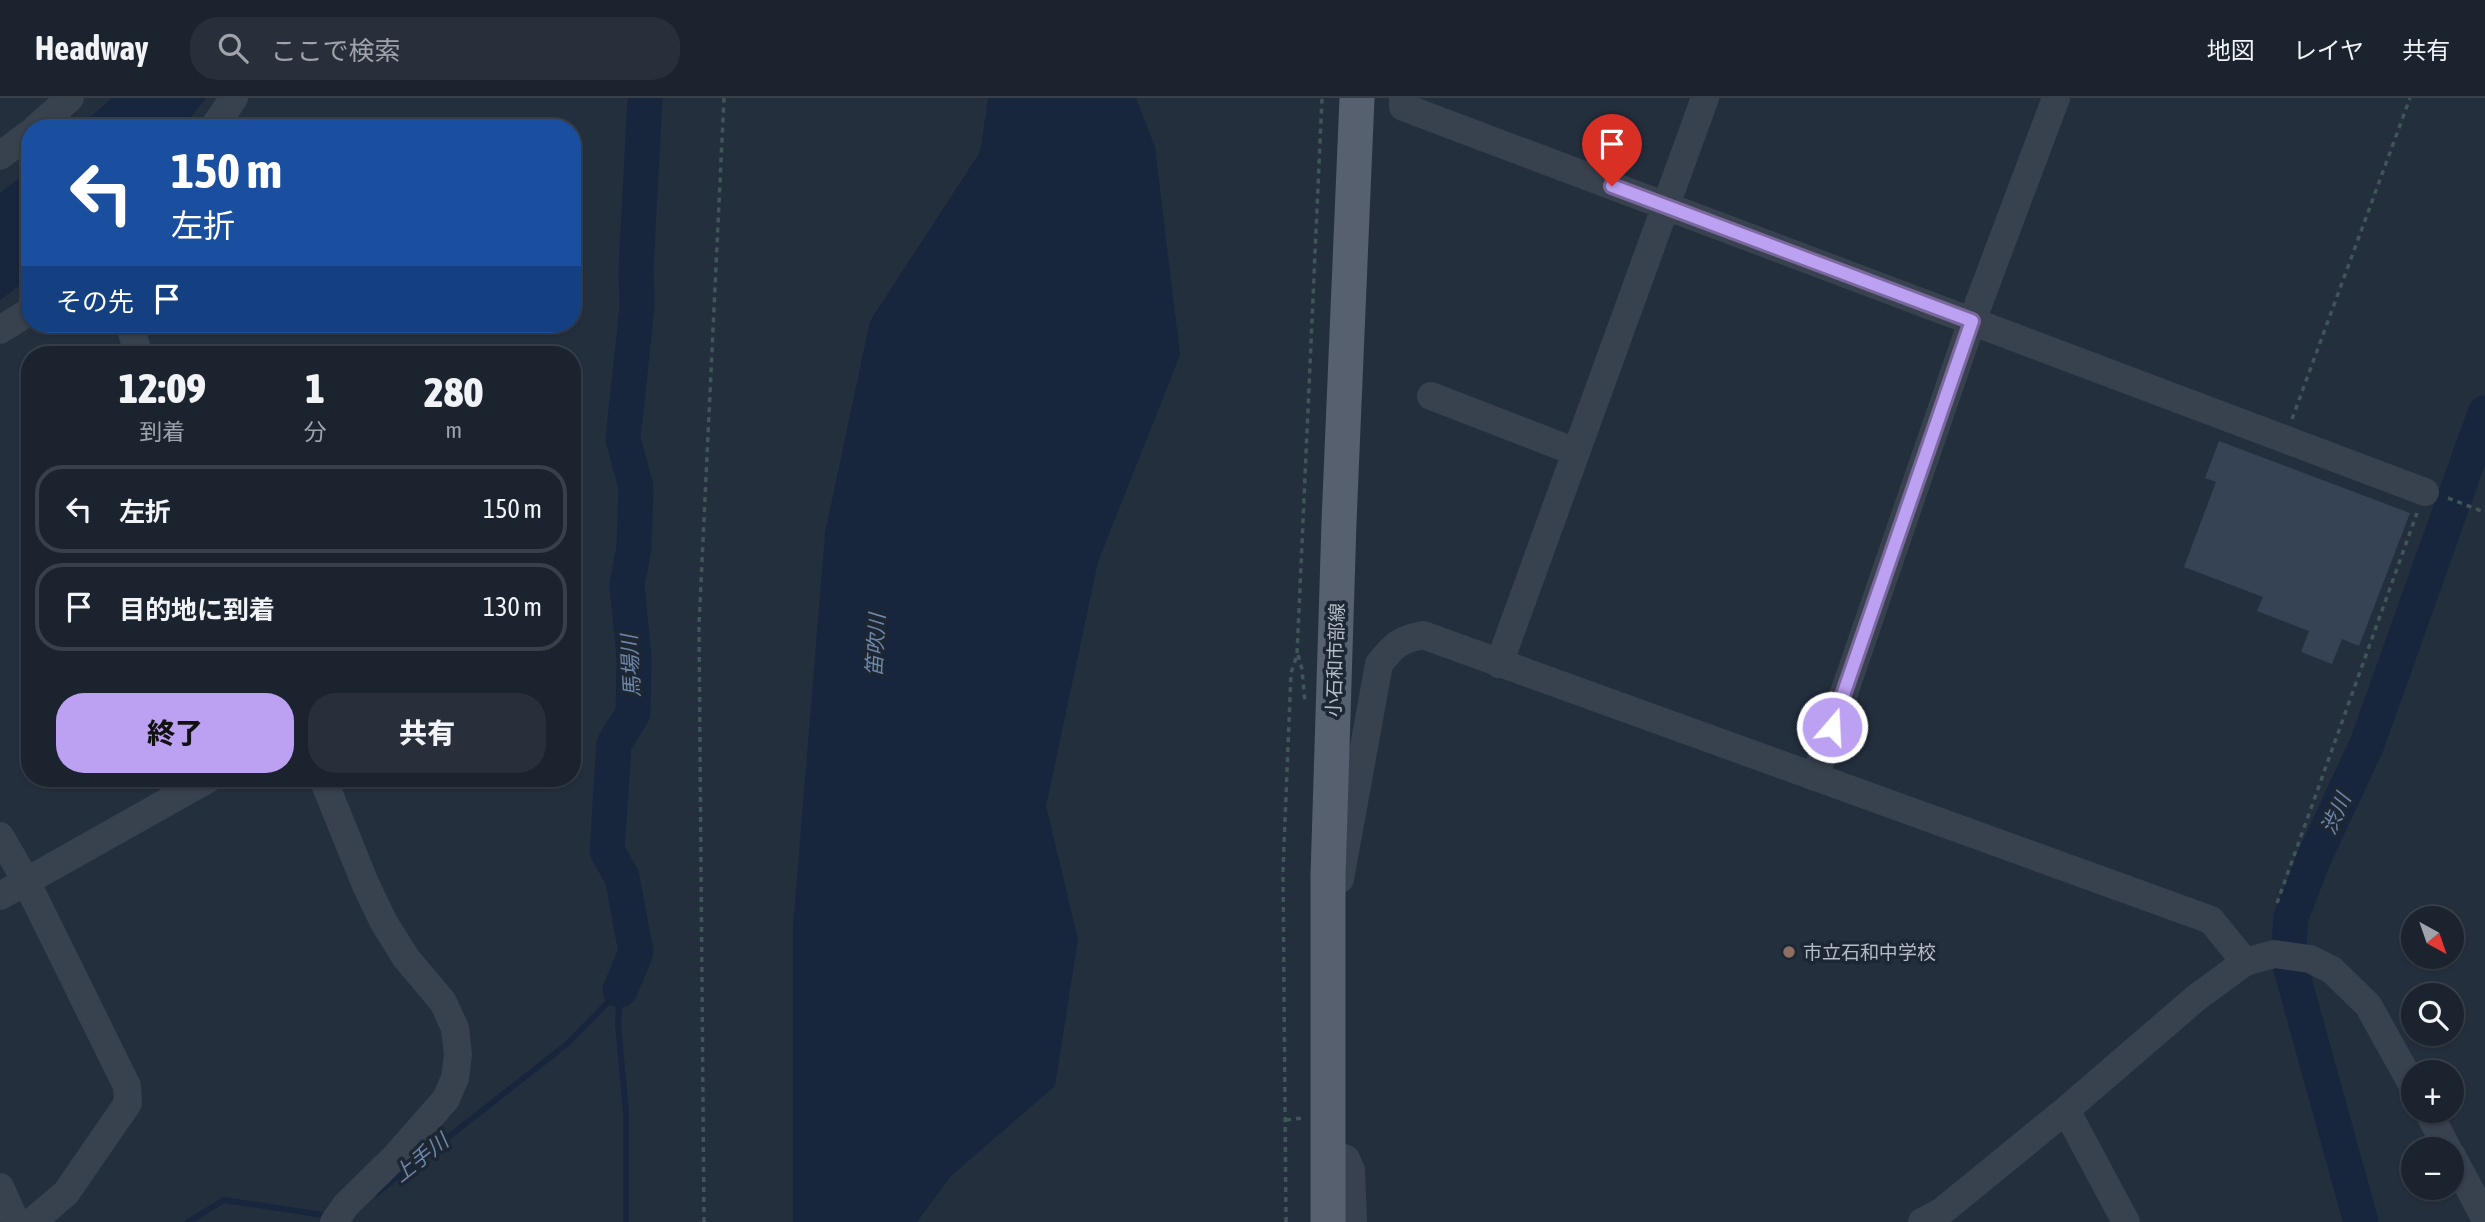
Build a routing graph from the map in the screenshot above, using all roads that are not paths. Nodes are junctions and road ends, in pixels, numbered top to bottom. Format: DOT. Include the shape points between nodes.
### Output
graph roads {
  1 [pos="69,98"];
  2 [pos="234,98"];
  3 [pos="1357,98"];
  4 [pos="1403,98"];
  5 [pos="1705,98"];
  6 [pos="2056,98"];
  7 [pos="47,119"];
  8 [pos="219,119"];
  9 [pos="21,141"];
  10 [pos="0,156"];
  11 [pos="1664,206"];
  12 [pos="21,317"];
  13 [pos="1972,321"];
  14 [pos="0,330"];
  15 [pos="1431,396"];
  16 [pos="1576,452"];
  17 [pos="2435,494"];
  18 [pos="1499,664"];
  19 [pos="1815,777"];
  20 [pos="194,787"];
  21 [pos="326,787"];
  22 [pos="0,836"];
  23 [pos="26,881"];
  24 [pos="1327,893"];
  25 [pos="0,896"];
  26 [pos="2245,962"];
  27 [pos="2401,1064"];
  28 [pos="2066,1110"];
  29 [pos="1327,1152"];
  30 [pos="2464,1179"];
  31 [pos="0,1187"];
  32 [pos="340,1214"];
  33 [pos="2485,1218"];
  34 [pos="16,1222"];
  35 [pos="32,1222"];
  36 [pos="1328,1222"];
  37 [pos="1353,1222"];
  38 [pos="1922,1222"];
  39 [pos="2126,1222"];
  1 -- 7 [label="street"];
  2 -- 8 [label="street"];
  3 -- 24 [label="main road, 小石和市部線"];
  4 -- 11 [label="street" via="1403,107"];
  5 -- 11 [label="street"];
  6 -- 13 [label="street"];
  9 -- 10 [label="street"];
  11 -- 13 [label="street"];
  11 -- 16 [label="street"];
  12 -- 14 [label="street"];
  13 -- 17 [label="street"];
  13 -- 19 [label="street"];
  15 -- 16 [label="street"];
  16 -- 18 [label="street"];
  18 -- 19 [label="street"];
  18 -- 24 [label="street" via="1423,635 1393,646 1380,664 1339,884"];
  19 -- 26 [label="street" via="2211,920"];
  20 -- 23 [label="street"];
  21 -- 32 [label="street" via="383,921 406,958 443,1002 455,1028 458,1055 446,1099"];
  22 -- 23 [label="street"];
  23 -- 25 [label="street"];
  23 -- 35 [label="street" via="127,1086 128,1103 66,1193"];
  24 -- 29 [label="main road, 小石和市部線"];
  26 -- 27 [label="street" via="2274,954 2309,959 2332,970 2368,1005"];
  26 -- 28 [label="street"];
  28 -- 38 [label="street" via="1941,1212"];
  28 -- 39 [label="street"];
  29 -- 36 [label="main road, 小石和市部線"];
  29 -- 37 [label="street" via="1346,1159 1351,1170"];
  30 -- 33 [label="street"];
  31 -- 34 [label="street"];
}
